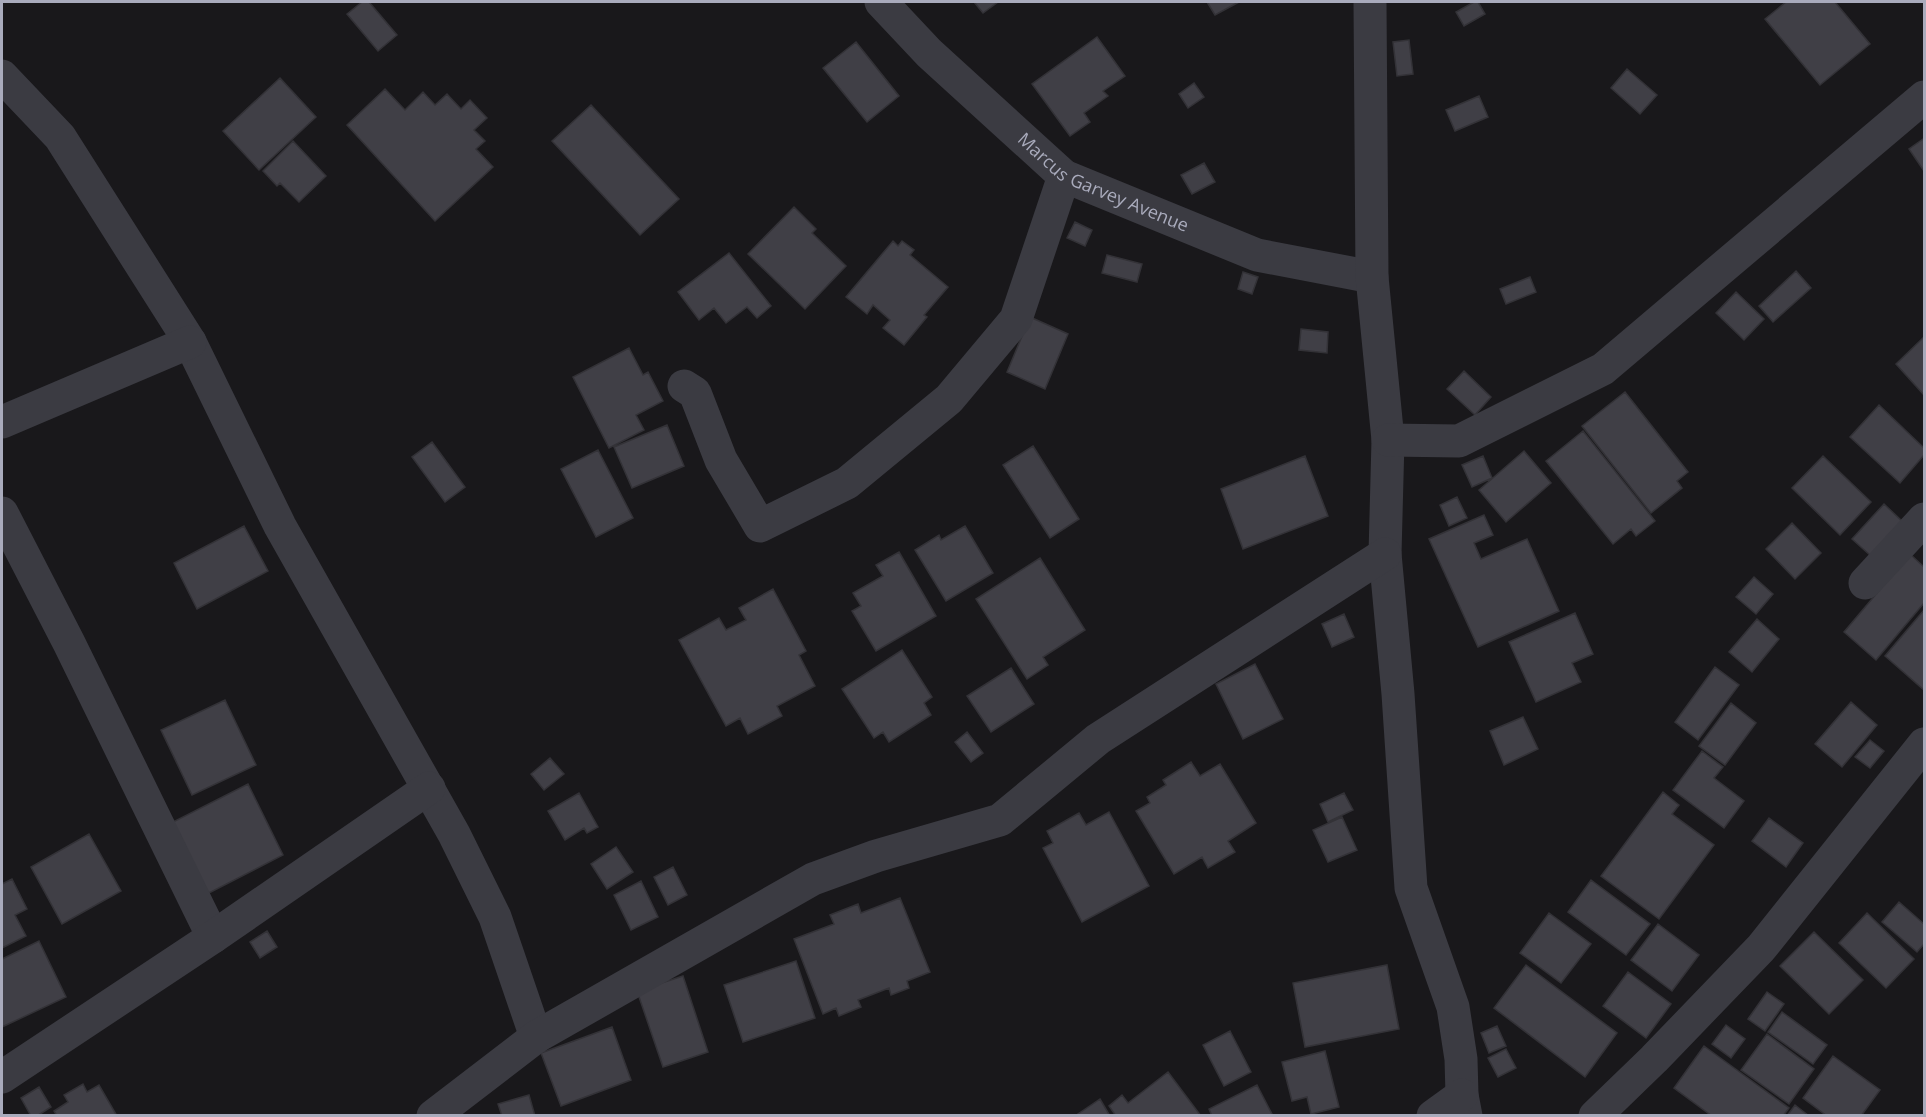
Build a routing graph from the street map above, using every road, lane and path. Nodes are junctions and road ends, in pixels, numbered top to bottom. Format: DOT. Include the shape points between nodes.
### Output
graph roads {
  1 [pos="881,2"];
  2 [pos="1370,2"];
  3 [pos="2,76"];
  4 [pos="1924,97"];
  5 [pos="1064,176"];
  6 [pos="1372,277"];
  7 [pos="190,342"];
  8 [pos="684,386"];
  9 [pos="2,422"];
  10 [pos="1388,440"];
  11 [pos="2,513"];
  12 [pos="1924,519"];
  13 [pos="1385,554"];
  14 [pos="1865,583"];
  15 [pos="1924,744"];
  16 [pos="429,788"];
  17 [pos="213,937"];
  18 [pos="536,1037"];
  19 [pos="2,1077"];
  20 [pos="1464,1105"];
  21 [pos="433,1116"];
  22 [pos="1433,1116"];
  23 [pos="1595,1116"];
  1 -- 5 [label="street, Marcus Garvey Avenue" via="929,53"];
  2 -- 6 [label="street"];
  3 -- 7 [label="street" via="60,137"];
  4 -- 10 [label="street" via="1603,369 1459,441"];
  5 -- 6 [label="street, Marcus Garvey Avenue" via="1257,255"];
  5 -- 8 [label="street" via="1016,319 949,399 848,483 760,526 721,460 694,393"];
  6 -- 10 [label="street"];
  7 -- 9 [label="street"];
  7 -- 16 [label="street" via="280,526"];
  10 -- 13 [label="street"];
  11 -- 17 [label="street"];
  12 -- 14 [label="street"];
  13 -- 18 [label="street" via="1098,739 1000,819 813,879"];
  13 -- 20 [label="street" via="1411,888 1453,1007"];
  15 -- 23 [label="street" via="1761,948"];
  16 -- 17 [label="street"];
  16 -- 18 [label="street" via="495,917"];
  17 -- 19 [label="street"];
  18 -- 21 [label="street"];
  20 -- 22 [label="street"];
}
